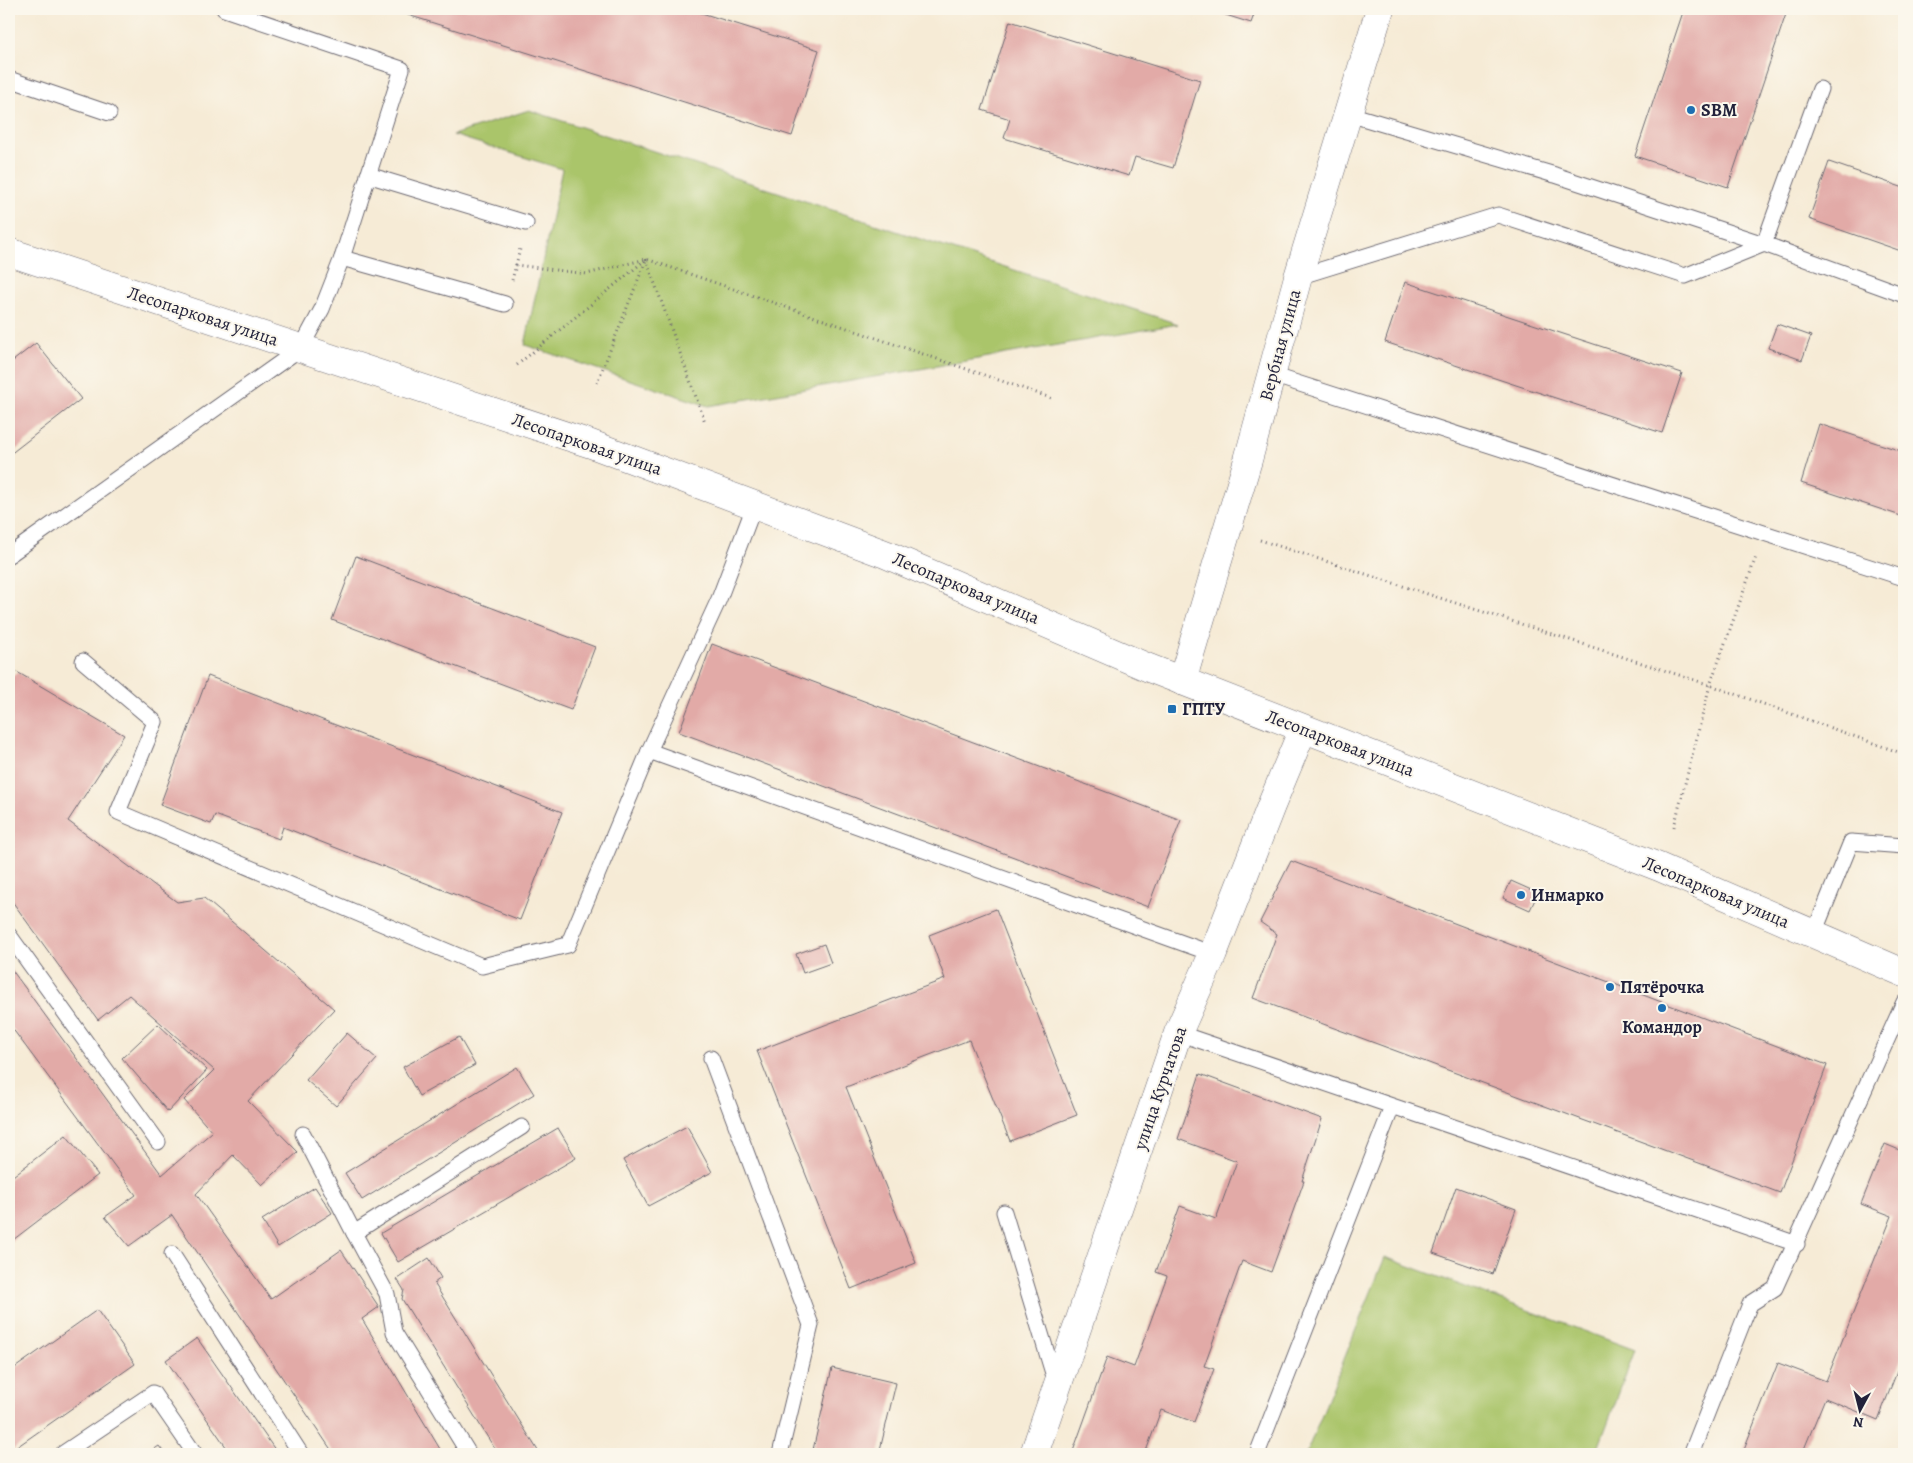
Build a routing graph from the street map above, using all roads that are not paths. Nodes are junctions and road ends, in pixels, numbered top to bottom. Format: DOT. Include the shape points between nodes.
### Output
graph roads {
  1 [pos="224,9"];
  2 [pos="1380,9"];
  3 [pos="9,79"];
  4 [pos="1820,89"];
  5 [pos="109,113"];
  6 [pos="1348,114"];
  7 [pos="368,175"];
  8 [pos="526,223"];
  9 [pos="1764,244"];
  10 [pos="9,252"];
  11 [pos="342,258"];
  12 [pos="1298,277"];
  13 [pos="1904,295"];
  14 [pos="506,304"];
  15 [pos="301,348"];
  16 [pos="1272,375"];
  17 [pos="755,504"];
  18 [pos="9,555"];
  19 [pos="1904,578"];
  20 [pos="83,661"];
  21 [pos="1182,681"];
  22 [pos="1304,729"];
  23 [pos="649,751"];
  24 [pos="1904,846"];
  25 [pos="1814,934"];
  26 [pos="9,935"];
  27 [pos="1213,954"];
  28 [pos="1904,973"];
  29 [pos="1904,1002"];
  30 [pos="1178,1033"];
  31 [pos="711,1058"];
  32 [pos="1392,1107"];
  33 [pos="522,1127"];
  34 [pos="303,1134"];
  35 [pos="158,1142"];
  36 [pos="1004,1212"];
  37 [pos="354,1233"];
  38 [pos="1796,1244"];
  39 [pos="172,1254"];
  40 [pos="1057,1386"];
  41 [pos="62,1454"];
  42 [pos="195,1454"];
  43 [pos="301,1454"];
  44 [pos="469,1454"];
  45 [pos="780,1454"];
  46 [pos="1034,1454"];
  47 [pos="1257,1454"];
  48 [pos="1691,1454"];
  1 -- 7 [label="lane" via="402,69"];
  2 -- 6 [label="main road, Вербная улица"];
  3 -- 5 [label="lane"];
  4 -- 9 [label="lane"];
  6 -- 9 [label="lane" via="1555,174"];
  6 -- 12 [label="main road, Вербная улица"];
  7 -- 8 [label="lane"];
  7 -- 11 [label="lane"];
  9 -- 12 [label="lane" via="1685,276 1498,215"];
  9 -- 13 [label="lane"];
  10 -- 15 [label="main road, Лесопарковая улица"];
  11 -- 14 [label="lane"];
  11 -- 15 [label="lane" via="322,309"];
  12 -- 16 [label="main road, Вербная улица"];
  15 -- 17 [label="main road, Лесопарковая улица" via="591,444"];
  15 -- 18 [label="lane"];
  16 -- 19 [label="lane"];
  16 -- 21 [label="main road, Вербная улица"];
  17 -- 21 [label="main road, Лесопарковая улица" via="886,554"];
  17 -- 23 [label="lane" via="719,599"];
  20 -- 23 [label="lane" via="155,722 118,812 482,966 568,945"];
  21 -- 22 [label="main road, Лесопарковая улица"];
  22 -- 25 [label="main road, Лесопарковая улица" via="1659,867"];
  22 -- 27 [label="main road, улица Курчатова"];
  23 -- 27 [label="lane"];
  24 -- 25 [label="lane" via="1851,842"];
  25 -- 28 [label="main road, Лесопарковая улица"];
  26 -- 35 [label="lane"];
  27 -- 30 [label="main road, улица Курчатова"];
  29 -- 38 [label="lane"];
  30 -- 32 [label="lane"];
  30 -- 40 [label="main road, улица Курчатова"];
  31 -- 45 [label="lane" via="811,1325"];
  32 -- 38 [label="lane"];
  32 -- 47 [label="lane"];
  33 -- 37 [label="lane"];
  34 -- 37 [label="lane"];
  36 -- 40 [label="lane"];
  37 -- 44 [label="lane" via="387,1294 394,1332"];
  38 -- 48 [label="lane" via="1775,1288 1750,1304"];
  39 -- 43 [label="lane"];
  40 -- 46 [label="main road, улица Курчатова"];
  41 -- 42 [label="lane" via="154,1393"];
}
